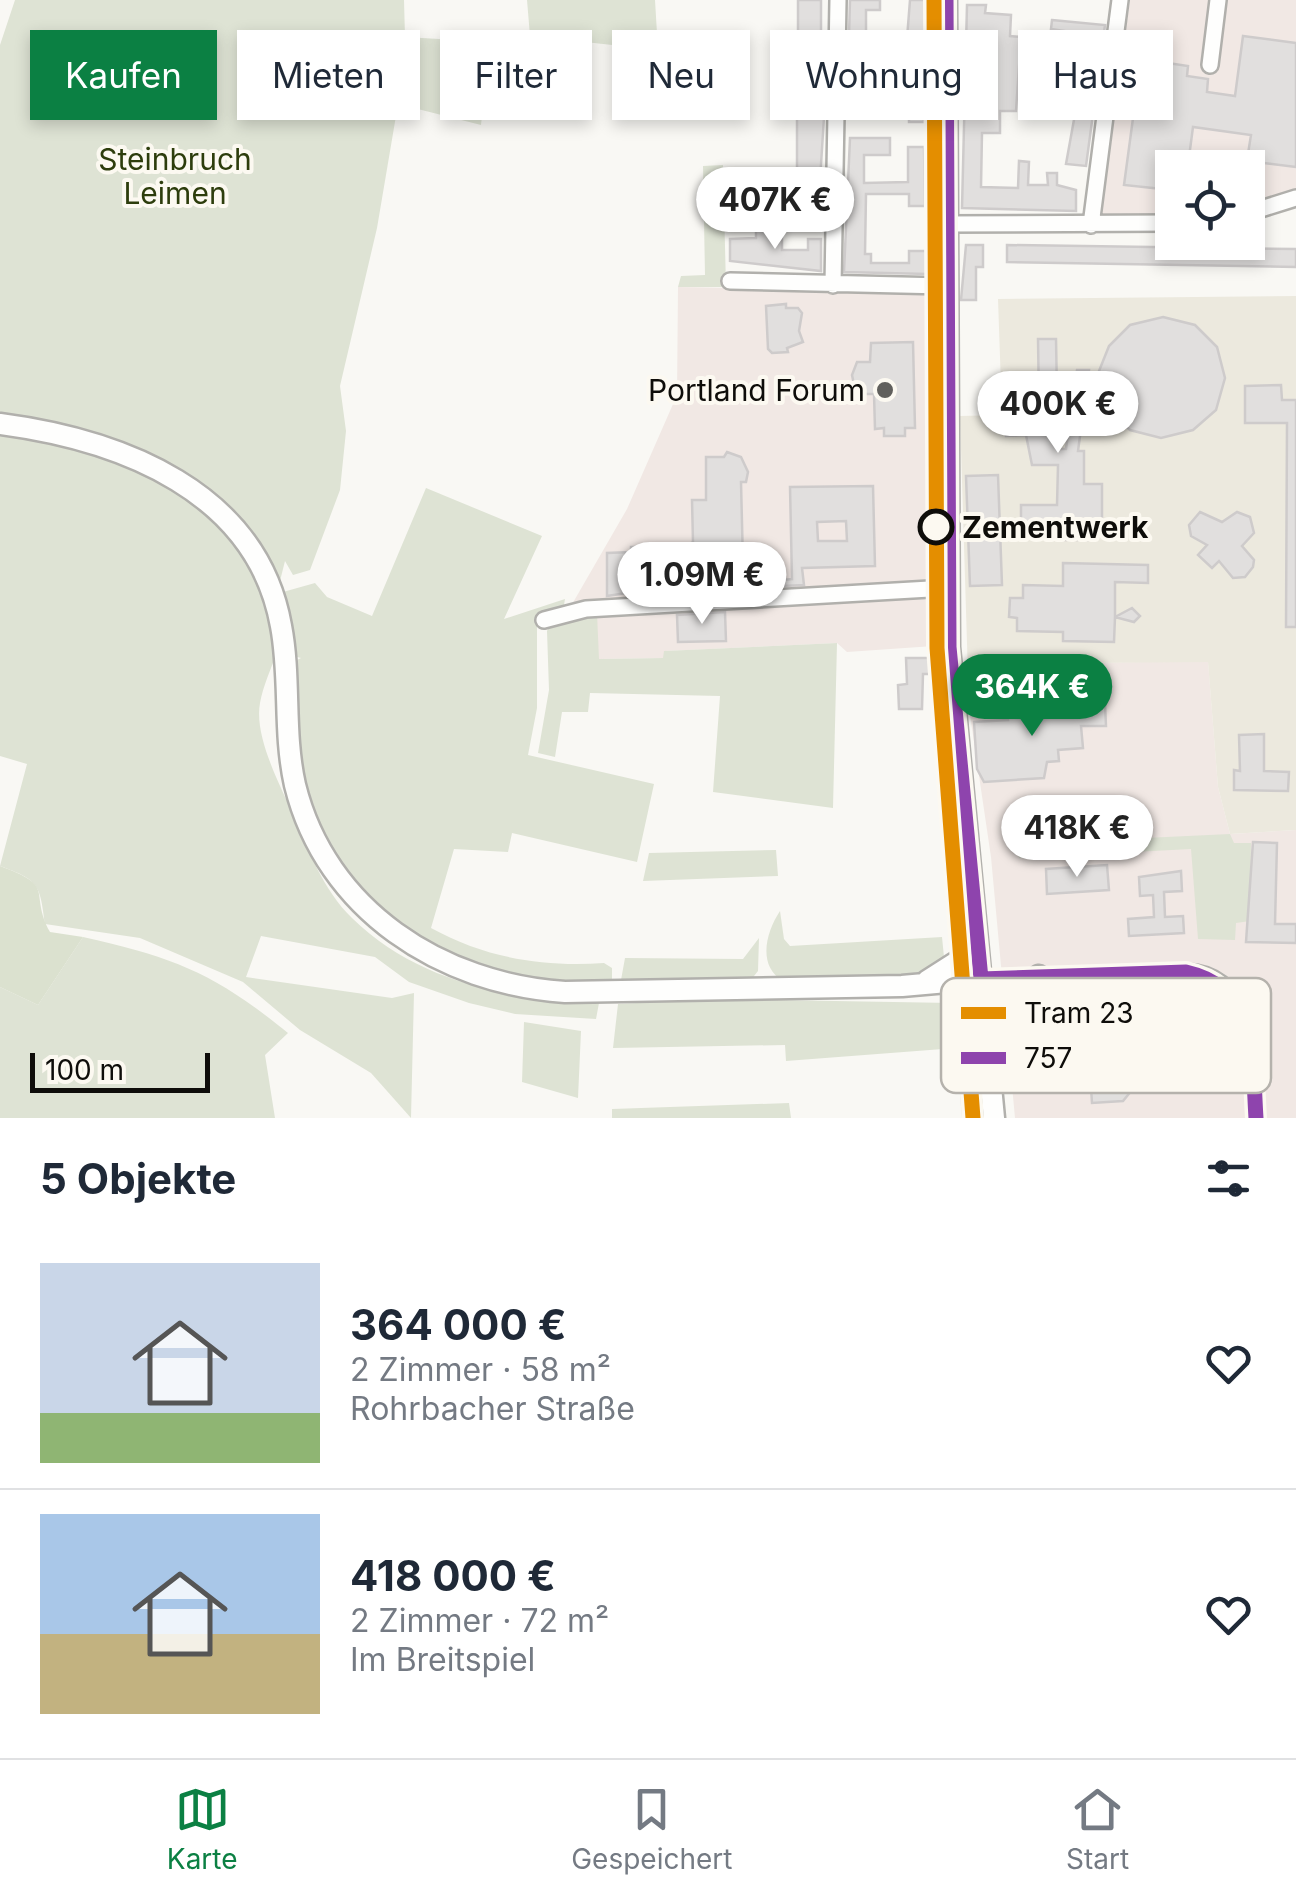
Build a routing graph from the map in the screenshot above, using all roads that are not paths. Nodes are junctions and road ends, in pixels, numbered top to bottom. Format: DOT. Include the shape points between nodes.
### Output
graph roads {
  1 [pos="838,0"];
  2 [pos="946,0"];
  3 [pos="1120,0"];
  4 [pos="1218,0"];
  5 [pos="1210,65"];
  6 [pos="1296,198"];
  7 [pos="1265,208"];
  8 [pos="1155,223"];
  9 [pos="944,224"];
  10 [pos="1091,225"];
  11 [pos="730,281"];
  12 [pos="833,285"];
  13 [pos="944,286"];
  14 [pos="0,424"];
  15 [pos="948,588"];
  16 [pos="544,620"];
  17 [pos="975,926"];
  18 [pos="1039,976"];
  19 [pos="981,978"];
  20 [pos="1000,978"];
  21 [pos="1205,978"];
  22 [pos="941,982"];
  23 [pos="921,984"];
  24 [pos="992,1093"];
  25 [pos="1253,1093"];
  26 [pos="994,1118"];
  27 [pos="1256,1118"];
  1 -- 12 [label="street"];
  2 -- 9 [label="main road"];
  3 -- 10 [label="street"];
  4 -- 5 [label="street"];
  6 -- 7 [label="street"];
  8 -- 10 [label="street"];
  9 -- 10 [label="street"];
  9 -- 13 [label="main road"];
  11 -- 12 [label="street"];
  12 -- 13 [label="street"];
  13 -- 15 [label="main road"];
  14 -- 23 [label="main road" via="100,447 176,477 238,530 270,585 282,632 296,786 319,843 347,886 400,938 459,971 526,989"];
  15 -- 16 [label="street" via="586,609"];
  15 -- 17 [label="main road"];
  17 -- 19 [label="main road"];
  17 -- 23 [label="main road" via="963,958"];
  18 -- 20 [label="street"];
  18 -- 21 [label="street" via="1186,972"];
  22 -- 23 [label="main road"];
  24 -- 26 [label="main road"];
  25 -- 27 [label="street"];
}
